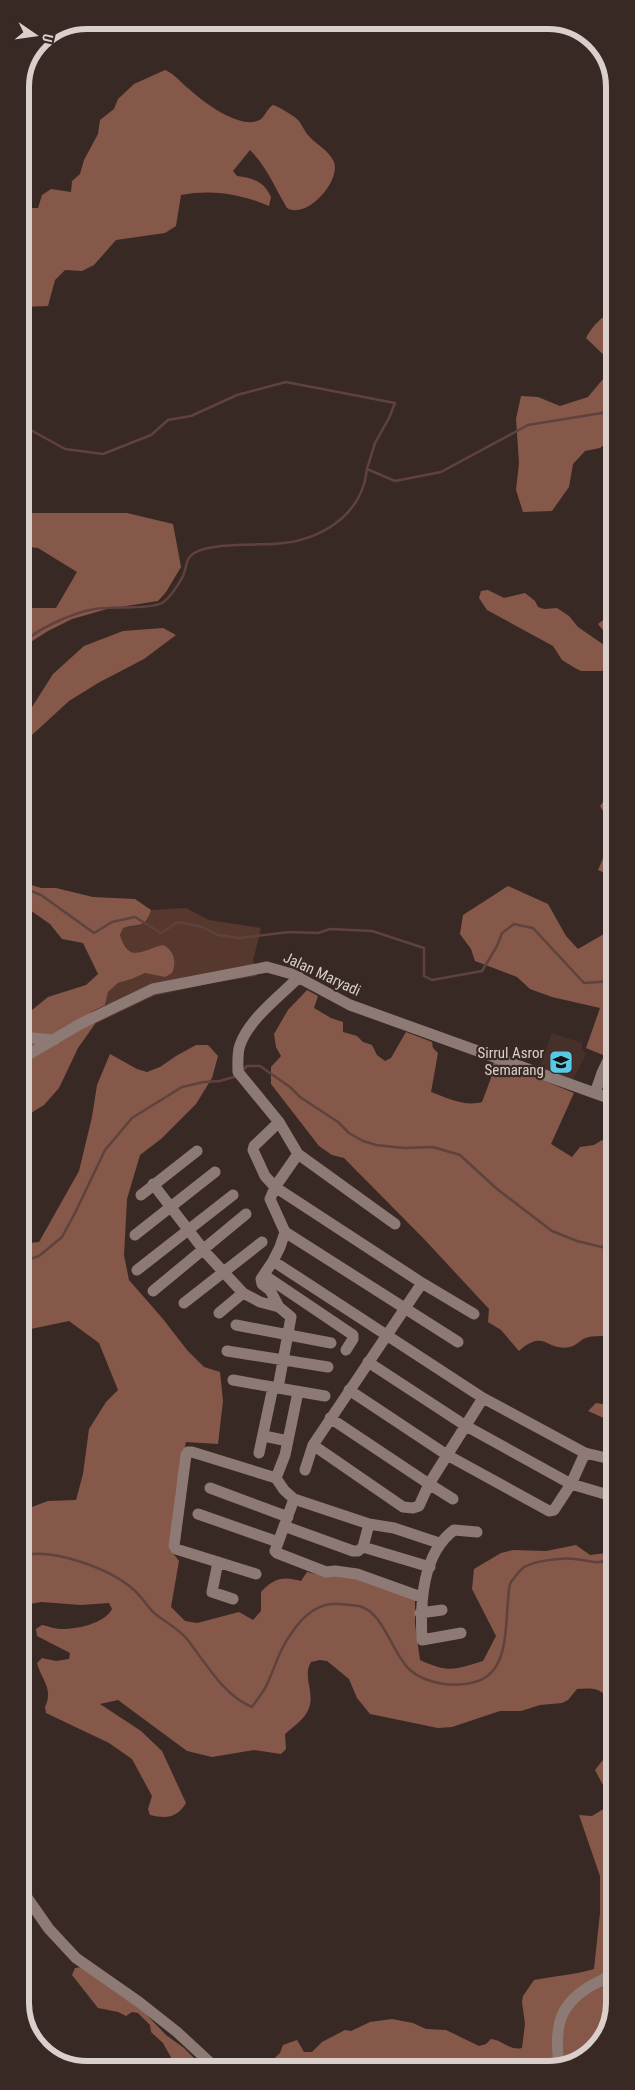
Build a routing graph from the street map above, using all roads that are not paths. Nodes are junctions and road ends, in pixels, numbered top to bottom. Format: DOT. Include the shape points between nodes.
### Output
graph roads {
  1 [pos="299,977"];
  2 [pos="29,1038"];
  3 [pos="54,1040"];
  4 [pos="29,1054"];
  5 [pos="606,1065"];
  6 [pos="595,1093"];
  7 [pos="606,1097"];
  8 [pos="279,1122"];
  9 [pos="197,1151"];
  10 [pos="298,1154"];
  11 [pos="215,1172"];
  12 [pos="153,1184"];
  13 [pos="275,1187"];
  14 [pos="141,1195"];
  15 [pos="233,1195"];
  16 [pos="170,1208"];
  17 [pos="246,1214"];
  18 [pos="395,1224"];
  19 [pos="188,1229"];
  20 [pos="285,1232"];
  21 [pos="135,1235"];
  22 [pos="262,1242"];
  23 [pos="203,1250"];
  24 [pos="273,1261"];
  25 [pos="137,1270"];
  26 [pos="224,1272"];
  27 [pos="264,1275"];
  28 [pos="422,1283"];
  29 [pos="153,1292"];
  30 [pos="243,1293"];
  31 [pos="184,1302"];
  32 [pos="279,1307"];
  33 [pos="405,1309"];
  34 [pos="219,1314"];
  35 [pos="474,1314"];
  36 [pos="236,1325"];
  37 [pos="288,1336"];
  38 [pos="387,1336"];
  39 [pos="458,1342"];
  40 [pos="331,1343"];
  41 [pos="346,1350"];
  42 [pos="227,1351"];
  43 [pos="282,1359"];
  44 [pos="368,1362"];
  45 [pos="328,1366"];
  46 [pos="233,1380"];
  47 [pos="275,1388"];
  48 [pos="349,1390"];
  49 [pos="298,1392"];
  50 [pos="325,1396"];
  51 [pos="483,1398"];
  52 [pos="330,1418"];
  53 [pos="466,1426"];
  54 [pos="264,1436"];
  55 [pos="288,1441"];
  56 [pos="313,1445"];
  57 [pos="259,1453"];
  58 [pos="585,1453"];
  59 [pos="447,1455"];
  60 [pos="606,1458"];
  61 [pos="305,1470"];
  62 [pos="276,1478"];
  63 [pos="429,1484"];
  64 [pos="571,1484"];
  65 [pos="210,1488"];
  66 [pos="606,1494"];
  67 [pos="294,1499"];
  68 [pos="453,1499"];
  69 [pos="198,1514"];
  70 [pos="286,1521"];
  71 [pos="369,1524"];
  72 [pos="477,1532"];
  73 [pos="278,1542"];
  74 [pos="439,1543"];
  75 [pos="363,1547"];
  76 [pos="218,1562"];
  77 [pos="430,1567"];
  78 [pos="256,1574"];
  79 [pos="421,1597"];
  80 [pos="233,1599"];
  81 [pos="442,1610"];
  82 [pos="420,1613"];
  83 [pos="461,1633"];
  84 [pos="29,1900"];
  85 [pos="606,1977"];
  86 [pos="558,2060"];
  87 [pos="208,2061"];
  1 -- 3 [label="street, Jalan Maryadi" via="274,968 260,967 160,987 124,1002"];
  1 -- 6 [label="street, Jalan Maryadi" via="350,1004"];
  1 -- 8 [label="street" via="271,1002 245,1035 238,1053 239,1074"];
  2 -- 3 [label="street"];
  3 -- 4 [label="street, Jalan Maryadi"];
  5 -- 6 [label="street"];
  6 -- 7 [label="street, Jalan Maryadi"];
  8 -- 10 [label="street"];
  8 -- 13 [label="street" via="253,1150 265,1176"];
  9 -- 12 [label="street"];
  10 -- 13 [label="street"];
  10 -- 18 [label="street"];
  11 -- 16 [label="street"];
  12 -- 14 [label="street"];
  12 -- 16 [label="street"];
  13 -- 20 [label="street" via="270,1199"];
  13 -- 28 [label="street"];
  15 -- 19 [label="street"];
  16 -- 19 [label="street"];
  16 -- 21 [label="street"];
  17 -- 23 [label="street"];
  19 -- 23 [label="street"];
  19 -- 25 [label="street"];
  20 -- 24 [label="street"];
  20 -- 33 [label="street"];
  22 -- 26 [label="street"];
  23 -- 26 [label="street"];
  23 -- 29 [label="street"];
  24 -- 27 [label="street"];
  24 -- 38 [label="street"];
  26 -- 30 [label="street"];
  26 -- 31 [label="street"];
  27 -- 32 [label="street" via="262,1284 270,1290"];
  27 -- 41 [label="street" via="353,1336"];
  28 -- 33 [label="street"];
  28 -- 35 [label="street"];
  30 -- 32 [label="street"];
  30 -- 34 [label="street"];
  32 -- 37 [label="street" via="291,1317"];
  33 -- 38 [label="street"];
  33 -- 39 [label="street"];
  36 -- 37 [label="street"];
  37 -- 40 [label="street"];
  37 -- 43 [label="street"];
  38 -- 44 [label="street"];
  38 -- 51 [label="street"];
  42 -- 43 [label="street"];
  43 -- 45 [label="street"];
  43 -- 47 [label="street"];
  44 -- 48 [label="street"];
  44 -- 53 [label="street"];
  46 -- 47 [label="street"];
  47 -- 49 [label="street"];
  47 -- 54 [label="street"];
  48 -- 52 [label="street"];
  48 -- 59 [label="street"];
  49 -- 50 [label="street"];
  49 -- 55 [label="street"];
  51 -- 53 [label="street"];
  51 -- 58 [label="street"];
  52 -- 56 [label="street"];
  52 -- 63 [label="street"];
  53 -- 59 [label="street"];
  53 -- 64 [label="street"];
  54 -- 55 [label="street"];
  54 -- 57 [label="street"];
  55 -- 62 [label="street"];
  56 -- 61 [label="street"];
  56 -- 63 [label="street" via="403,1507 418,1506"];
  58 -- 60 [label="street"];
  58 -- 64 [label="street"];
  59 -- 63 [label="street"];
  59 -- 64 [label="street" via="549,1511 554,1510"];
  62 -- 67 [label="street"];
  62 -- 76 [label="street" via="192,1452 186,1455 174,1546"];
  63 -- 68 [label="street"];
  64 -- 66 [label="street"];
  65 -- 70 [label="street"];
  67 -- 70 [label="street"];
  67 -- 71 [label="street"];
  69 -- 73 [label="street"];
  70 -- 73 [label="street"];
  70 -- 75 [label="street" via="354,1551"];
  71 -- 74 [label="street" via="394,1528"];
  71 -- 75 [label="street"];
  72 -- 74 [label="street" via="454,1530"];
  73 -- 79 [label="street" via="277,1553 326,1572 335,1570 357,1574"];
  74 -- 77 [label="street"];
  75 -- 77 [label="street"];
  76 -- 78 [label="street"];
  76 -- 80 [label="street" via="212,1592"];
  77 -- 79 [label="street"];
  79 -- 82 [label="street"];
  81 -- 82 [label="street"];
  82 -- 83 [label="street" via="422,1640"];
  84 -- 87 [label="street" via="49,1929 76,1958 139,2002"];
  85 -- 86 [label="street" via="577,1996 561,2017 557,2029"];
}
